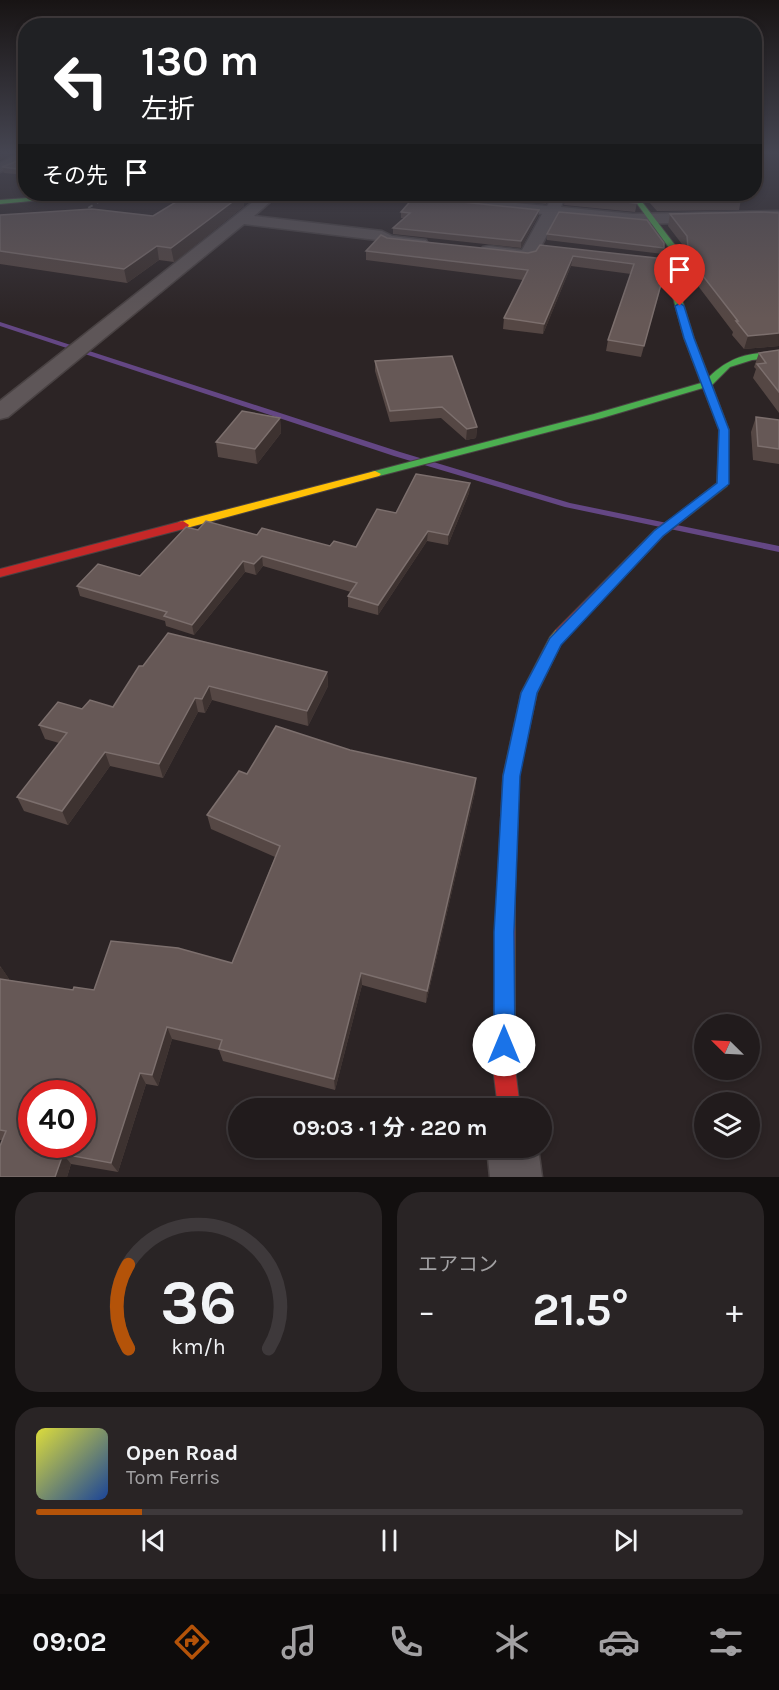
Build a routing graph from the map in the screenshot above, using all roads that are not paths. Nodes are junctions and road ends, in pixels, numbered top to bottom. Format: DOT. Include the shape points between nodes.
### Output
graph roads {
  1 [pos="254,208"];
  2 [pos="522,208"];
  3 [pos="553,208"];
  4 [pos="643,208"];
  5 [pos="552,211"];
  6 [pos="779,216"];
  7 [pos="240,219"];
  8 [pos="651,220"];
  9 [pos="432,245"];
  10 [pos="532,246"];
  11 [pos="554,249"];
  12 [pos="477,250"];
  13 [pos="654,261"];
  14 [pos="676,263"];
  15 [pos="779,354"];
  16 [pos="706,384"];
  17 [pos="0,412"];
  18 [pos="0,573"];
  19 [pos="508,1098"];
  20 [pos="514,1158"];
  21 [pos="516,1177"];
  1 -- 7 [label="street"];
  2 -- 5 [label="street"];
  3 -- 5 [label="street"];
  4 -- 8 [label="main road"];
  5 -- 8 [label="street"];
  5 -- 10 [label="street"];
  6 -- 8 [label="street"];
  7 -- 9 [label="street"];
  7 -- 17 [label="street"];
  8 -- 14 [label="main road" via="674,249"];
  10 -- 11 [label="street"];
  10 -- 12 [label="street" via="527,256"];
  13 -- 14 [label="street"];
  14 -- 16 [label="main road" via="675,290"];
  15 -- 16 [label="main road" via="727,365"];
  16 -- 18 [label="main road"];
  16 -- 19 [label="main road" via="724,430 723,484 659,534 555,642 529,693 510,788 504,932 504,1068"];
  20 -- 21 [label="street"];
}
